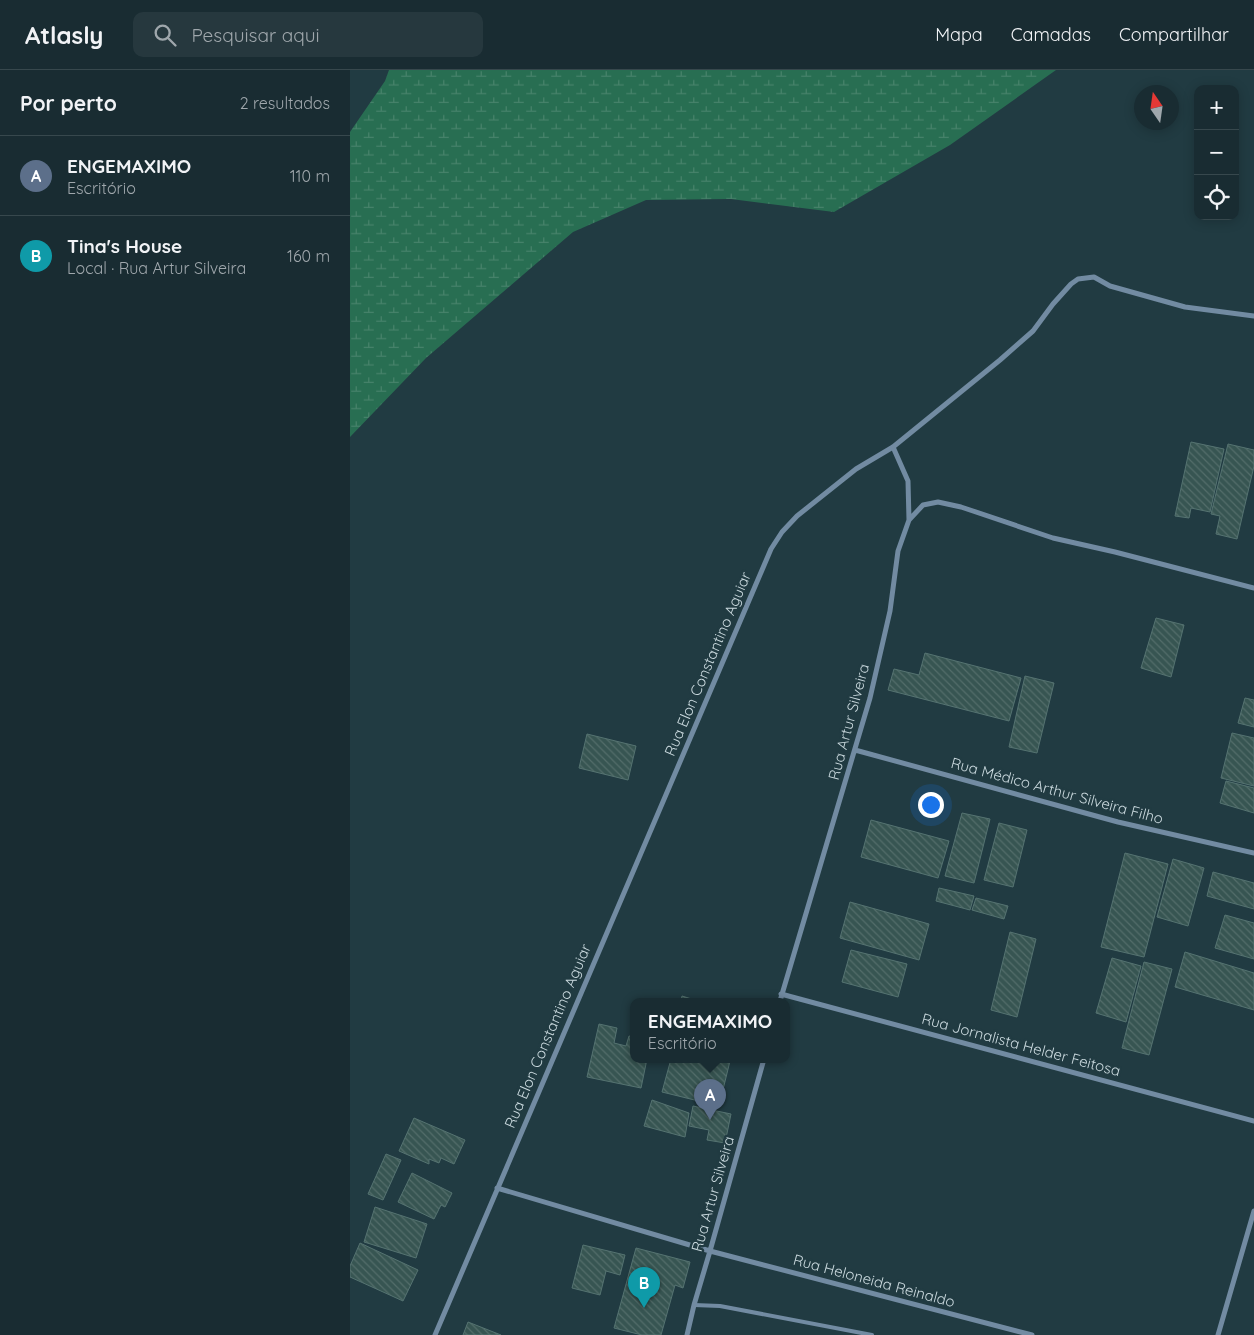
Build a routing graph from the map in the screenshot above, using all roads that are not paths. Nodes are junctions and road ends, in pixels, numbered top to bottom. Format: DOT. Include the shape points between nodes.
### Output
graph roads {
  1 [pos="1254,316"];
  2 [pos="893,447"];
  3 [pos="909,520"];
  4 [pos="1254,588"];
  5 [pos="855,750"];
  6 [pos="1254,853"];
  7 [pos="782,994"];
  8 [pos="781,998"];
  9 [pos="763,1063"];
  10 [pos="1254,1121"];
  11 [pos="497,1188"];
  12 [pos="1254,1211"];
  13 [pos="710,1251"];
  14 [pos="694,1305"];
  15 [pos="435,1335"];
  16 [pos="687,1335"];
  17 [pos="872,1335"];
  18 [pos="1032,1335"];
  19 [pos="1218,1335"];
  1 -- 2 [label="street, Rua Elon Constantino Aguiar" via="1185,307 1110,286 1094,277 1078,279 1033,331"];
  2 -- 3 [label="street, Rua Artur Silveira" via="908,481"];
  2 -- 11 [label="street, Rua Elon Constantino Aguiar" via="856,468 796,516 771,549"];
  3 -- 4 [label="street" via="923,505 938,502 961,506 1053,538"];
  3 -- 5 [label="street, Rua Artur Silveira" via="898,551 890,611"];
  5 -- 6 [label="street, Rua Médico Arthur Silveira Filho" via="1118,822"];
  5 -- 7 [label="street, Rua Artur Silveira"];
  7 -- 8 [label="street, Rua Artur Silveira"];
  7 -- 10 [label="street, Rua Jornalista Helder Feitosa"];
  9 -- 13 [label="street, Rua Artur Silveira"];
  11 -- 13 [label="street, Rua Heloneida Reinaldo"];
  11 -- 15 [label="street, Rua Elon Constantino Aguiar"];
  12 -- 19 [label="street"];
  13 -- 14 [label="street, Rua Artur Silveira"];
  13 -- 18 [label="street, Rua Heloneida Reinaldo"];
  14 -- 16 [label="street, Rua Artur Silveira"];
  14 -- 17 [label="lane" via="720,1306"];
}
